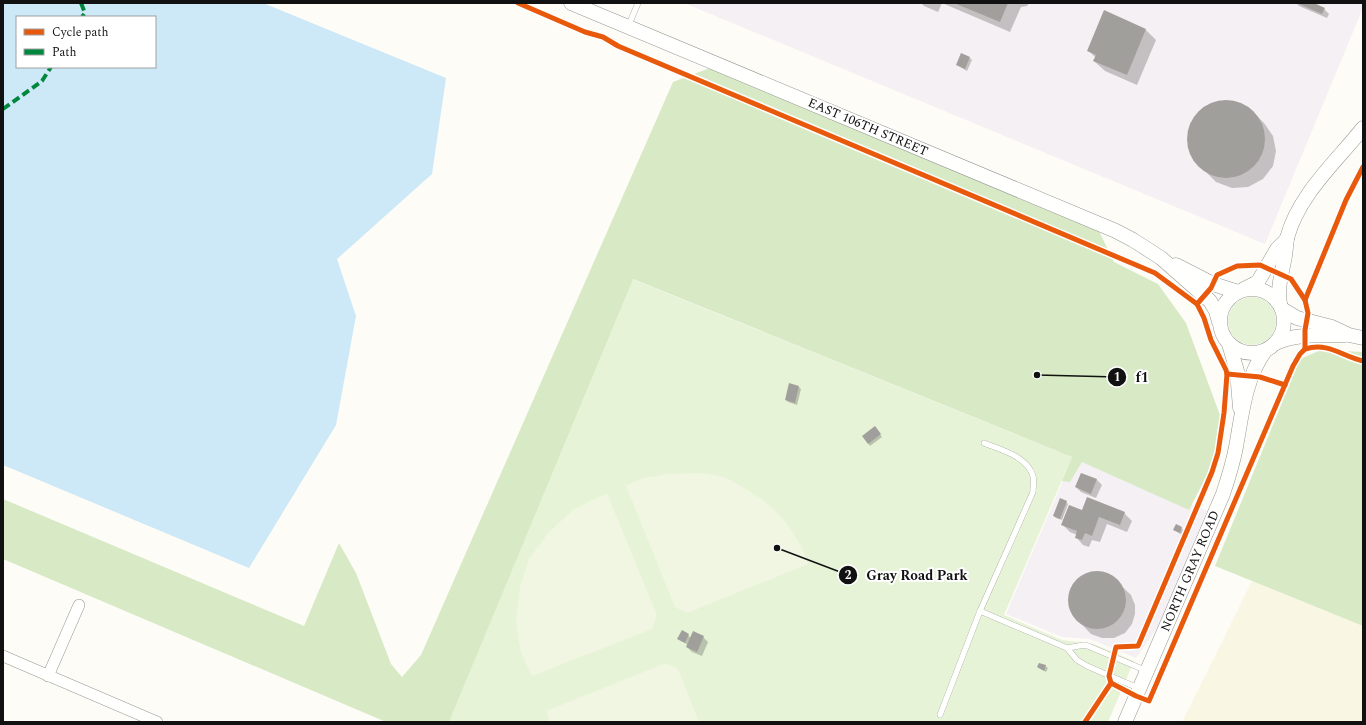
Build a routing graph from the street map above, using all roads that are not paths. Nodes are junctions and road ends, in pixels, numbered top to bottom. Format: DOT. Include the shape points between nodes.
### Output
graph roads {
  1 [pos="571,3"];
  2 [pos="638,3"];
  3 [pos="628,27"];
  4 [pos="1363,128"];
  5 [pos="1287,239"];
  6 [pos="1161,258"];
  7 [pos="1240,291"];
  8 [pos="1281,307"];
  9 [pos="1219,322"];
  10 [pos="1349,334"];
  11 [pos="1363,338"];
  12 [pos="1229,344"];
  13 [pos="1270,347"];
  14 [pos="1241,417"];
  15 [pos="984,443"];
  16 [pos="79,605"];
  17 [pos="980,611"];
  18 [pos="1067,648"];
  19 [pos="3,656"];
  20 [pos="1147,671"];
  21 [pos="48,676"];
  22 [pos="1140,688"];
  23 [pos="940,715"];
  24 [pos="157,722"];
  25 [pos="1125,722"];
  1 -- 3 [label="street, EAST 106TH STREET"];
  2 -- 3 [label="lane"];
  3 -- 6 [label="street, EAST 106TH STREET" via="1101,225 1133,240"];
  4 -- 5 [label="street" via="1310,192 1296,216"];
  5 -- 7 [label="street" via="1259,280"];
  5 -- 8 [label="street" via="1278,286"];
  6 -- 7 [label="street, EAST 106TH STREET" via="1213,284"];
  6 -- 9 [label="street, EAST 106TH STREET" via="1210,301"];
  7 -- 8 [label="street" via="1251,288 1267,293"];
  7 -- 9 [label="street" via="1225,302"];
  8 -- 10 [label="street" via="1300,319"];
  8 -- 13 [label="street" via="1283,330"];
  9 -- 12 [label="street" via="1220,330"];
  10 -- 11 [label="street"];
  10 -- 13 [label="street" via="1305,336 1287,339"];
  12 -- 13 [label="street" via="1246,353 1256,353"];
  12 -- 14 [label="street, NORTH GRAY ROAD" via="1237,371"];
  13 -- 14 [label="street, NORTH GRAY ROAD" via="1255,365"];
  14 -- 20 [label="street, NORTH GRAY ROAD" via="1231,470 1223,494"];
  15 -- 17 [label="lane" via="1013,455 1028,466 1033,477 1033,492"];
  16 -- 21 [label="street"];
  17 -- 18 [label="lane"];
  17 -- 23 [label="lane"];
  18 -- 20 [label="lane" via="1088,646"];
  18 -- 22 [label="lane" via="1077,660 1087,666"];
  19 -- 21 [label="street"];
  20 -- 22 [label="street, NORTH GRAY ROAD"];
  21 -- 24 [label="street"];
  22 -- 25 [label="street, NORTH GRAY ROAD"];
}
